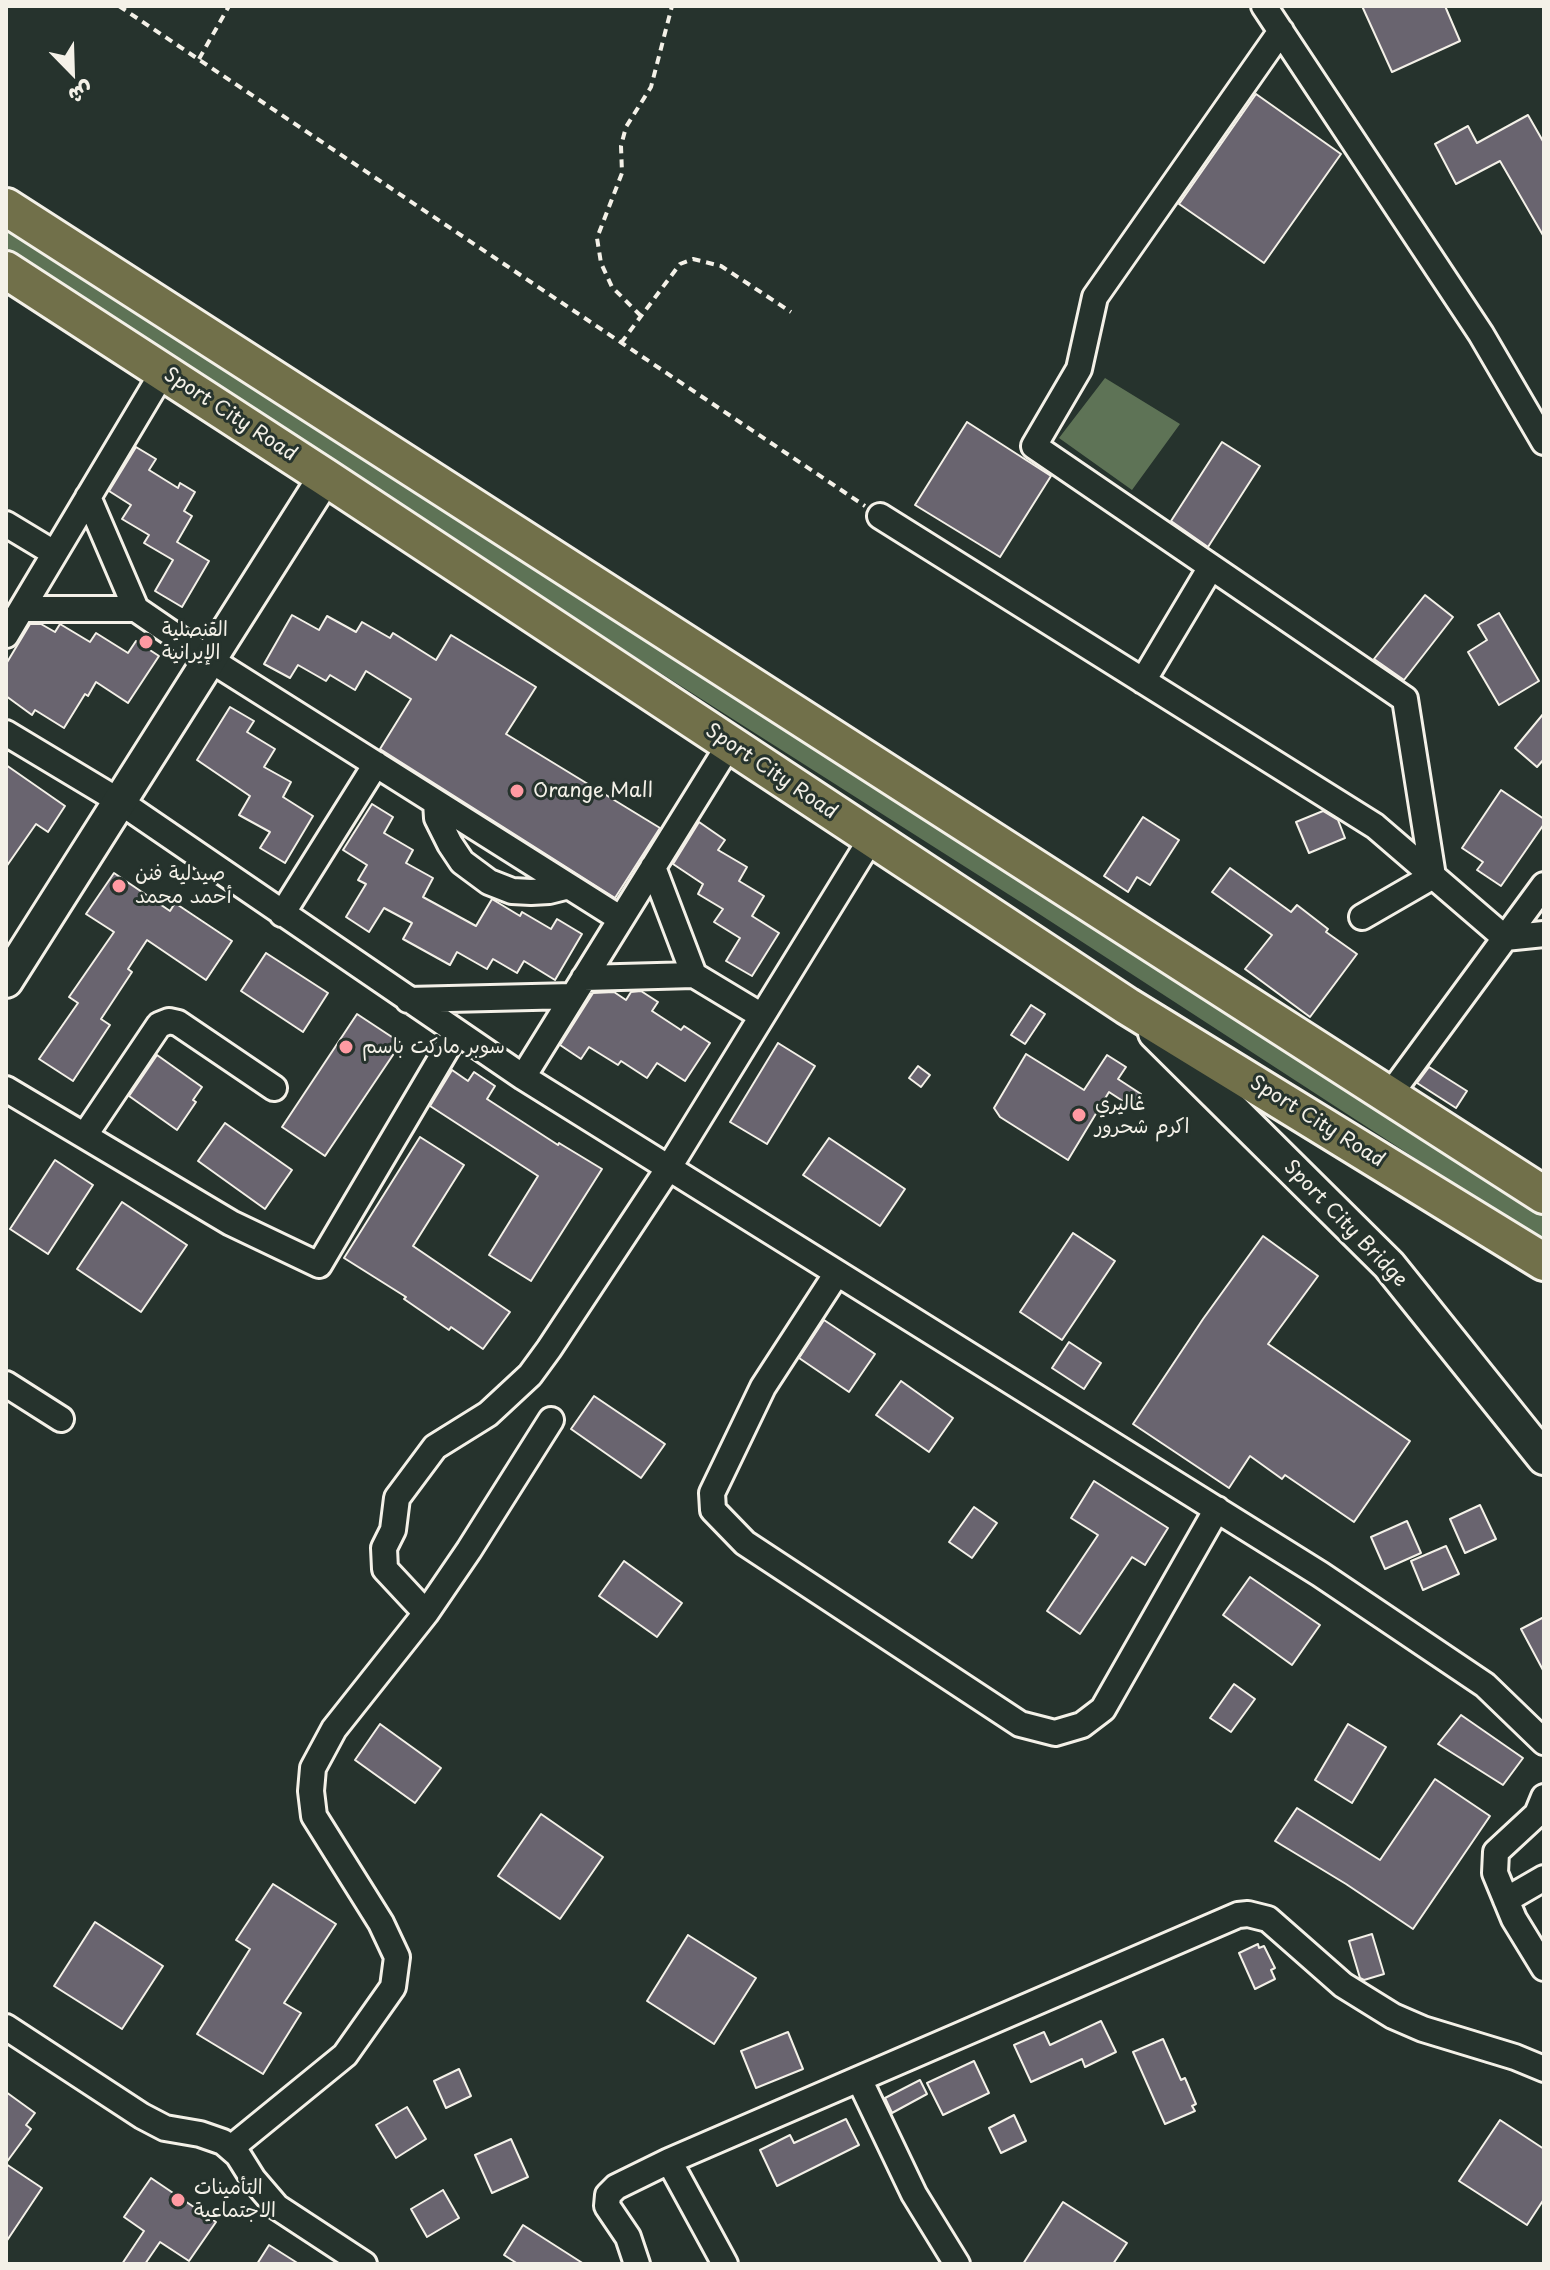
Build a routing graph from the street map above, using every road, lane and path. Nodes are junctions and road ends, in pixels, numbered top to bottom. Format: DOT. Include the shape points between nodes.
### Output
graph roads {
  1 [pos="119,6"];
  2 [pos="229,6"];
  3 [pos="672,6"];
  4 [pos="1264,6"];
  5 [pos="1281,31"];
  6 [pos="199,59"];
  7 [pos="6,207"];
  8 [pos="6,270"];
  9 [pos="791,312"];
  10 [pos="641,316"];
  11 [pos="621,343"];
  12 [pos="163,372"];
  13 [pos="1544,442"];
  14 [pos="325,477"];
  15 [pos="88,497"];
  16 [pos="880,516"];
  17 [pos="6,524"];
  18 [pos="54,553"];
  19 [pos="1211,567"];
  20 [pos="22,609"];
  21 [pos="136,609"];
  22 [pos="6,635"];
  23 [pos="209,659"];
  24 [pos="1143,681"];
  25 [pos="6,733"];
  26 [pos="729,745"];
  27 [pos="376,764"];
  28 [pos="119,801"];
  29 [pos="436,802"];
  30 [pos="871,839"];
  31 [pos="653,867"];
  32 [pos="1433,876"];
  33 [pos="1544,885"];
  34 [pos="569,886"];
  35 [pos="282,914"];
  36 [pos="1362,917"];
  37 [pos="621,919"];
  38 [pos="1544,934"];
  39 [pos="1505,938"];
  40 [pos="694,975"];
  41 [pos="6,981"];
  42 [pos="579,987"];
  43 [pos="408,1000"];
  44 [pos="1127,1006"];
  45 [pos="762,1016"];
  46 [pos="456,1033"];
  47 [pos="523,1077"];
  48 [pos="274,1088"];
  49 [pos="6,1089"];
  50 [pos="1389,1096"];
  51 [pos="85,1135"];
  52 [pos="668,1169"];
  53 [pos="1544,1195"];
  54 [pos="1544,1262"];
  55 [pos="837,1273"];
  56 [pos="6,1384"];
  57 [pos="61,1419"];
  58 [pos="551,1420"];
  59 [pos="1544,1458"];
  60 [pos="1217,1509"];
  61 [pos="426,1613"];
  62 [pos="1542,1746"];
  63 [pos="1544,1797"];
  64 [pos="1544,1878"];
  65 [pos="1506,1900"];
  66 [pos="1544,1968"];
  67 [pos="6,2027"];
  68 [pos="1544,2069"];
  69 [pos="859,2079"];
  70 [pos="231,2148"];
  71 [pos="669,2161"];
  72 [pos="364,2264"];
  73 [pos="637,2264"];
  74 [pos="725,2264"];
  75 [pos="957,2264"];
  1 -- 6 [label="path"];
  2 -- 6 [label="path"];
  3 -- 10 [label="path" via="651,87 626,127 622,173 597,238 612,287"];
  4 -- 5 [label="street"];
  5 -- 13 [label="street" via="1481,334"];
  5 -- 19 [label="street" via="1095,297 1079,369 1034,446"];
  6 -- 11 [label="path"];
  7 -- 50 [label="main road"];
  8 -- 12 [label="main road, Sport City Road"];
  9 -- 10 [label="path" via="721,266 693,259 680,264"];
  10 -- 11 [label="path"];
  11 -- 16 [label="path"];
  12 -- 14 [label="main road, Sport City Road"];
  12 -- 15 [label="street"];
  14 -- 23 [label="main road"];
  14 -- 26 [label="main road, Sport City Road"];
  15 -- 18 [label="street"];
  15 -- 21 [label="street"];
  16 -- 24 [label="street"];
  17 -- 18 [label="street"];
  18 -- 20 [label="street"];
  19 -- 24 [label="street"];
  19 -- 32 [label="street" via="1405,699"];
  20 -- 21 [label="street"];
  20 -- 22 [label="street"];
  21 -- 23 [label="street"];
  23 -- 27 [label="street"];
  23 -- 28 [label="main road"];
  24 -- 32 [label="street" via="1375,826"];
  25 -- 28 [label="street"];
  26 -- 30 [label="main road, Sport City Road"];
  26 -- 31 [label="street"];
  27 -- 29 [label="street"];
  27 -- 35 [label="street"];
  28 -- 35 [label="street"];
  28 -- 41 [label="main road"];
  29 -- 34 [label="street"];
  29 -- 34 [label="street" via="437,818 450,844 473,872 512,891"];
  30 -- 44 [label="main road, Sport City Road"];
  30 -- 45 [label="street"];
  31 -- 37 [label="street"];
  31 -- 40 [label="street"];
  32 -- 36 [label="street"];
  32 -- 39 [label="street"];
  33 -- 39 [label="street"];
  34 -- 37 [label="street"];
  35 -- 43 [label="street"];
  37 -- 42 [label="street"];
  38 -- 39 [label="street"];
  39 -- 50 [label="street"];
  40 -- 42 [label="street"];
  40 -- 45 [label="street"];
  42 -- 43 [label="street"];
  42 -- 47 [label="street"];
  43 -- 46 [label="street"];
  44 -- 54 [label="main road, Sport City Road"];
  44 -- 59 [label="main road, Sport City Bridge" via="1389,1265"];
  45 -- 52 [label="street"];
  46 -- 47 [label="street"];
  46 -- 51 [label="street" via="319,1265 231,1223"];
  47 -- 52 [label="street"];
  48 -- 51 [label="street" via="169,1021 159,1025"];
  49 -- 51 [label="street"];
  50 -- 53 [label="main road"];
  52 -- 55 [label="street"];
  52 -- 61 [label="street" via="530,1375 488,1414 435,1447 397,1498 393,1530 384,1548 385,1569"];
  55 -- 60 [label="street"];
  55 -- 60 [label="street" via="763,1387 712,1493 713,1510 745,1543 1020,1724 1055,1733 1082,1725 1103,1709"];
  56 -- 57 [label="street"];
  58 -- 61 [label="street"];
  60 -- 62 [label="street" via="1460,1667 1502,1700"];
  61 -- 70 [label="street" via="334,1729 313,1768 314,1816 397,1957 393,1987 345,2055"];
  63 -- 65 [label="street" via="1537,1814 1496,1852 1495,1873"];
  64 -- 65 [label="street"];
  65 -- 66 [label="street"];
  67 -- 70 [label="street" via="142,2116 165,2128 218,2139"];
  68 -- 69 [label="street" via="1393,2016 1343,1985 1277,1925 1248,1914"];
  69 -- 71 [label="street"];
  69 -- 75 [label="street" via="914,2194"];
  70 -- 72 [label="street" via="277,2207"];
  71 -- 73 [label="street" via="608,2195 607,2206 633,2246"];
  71 -- 74 [label="street"];
}
